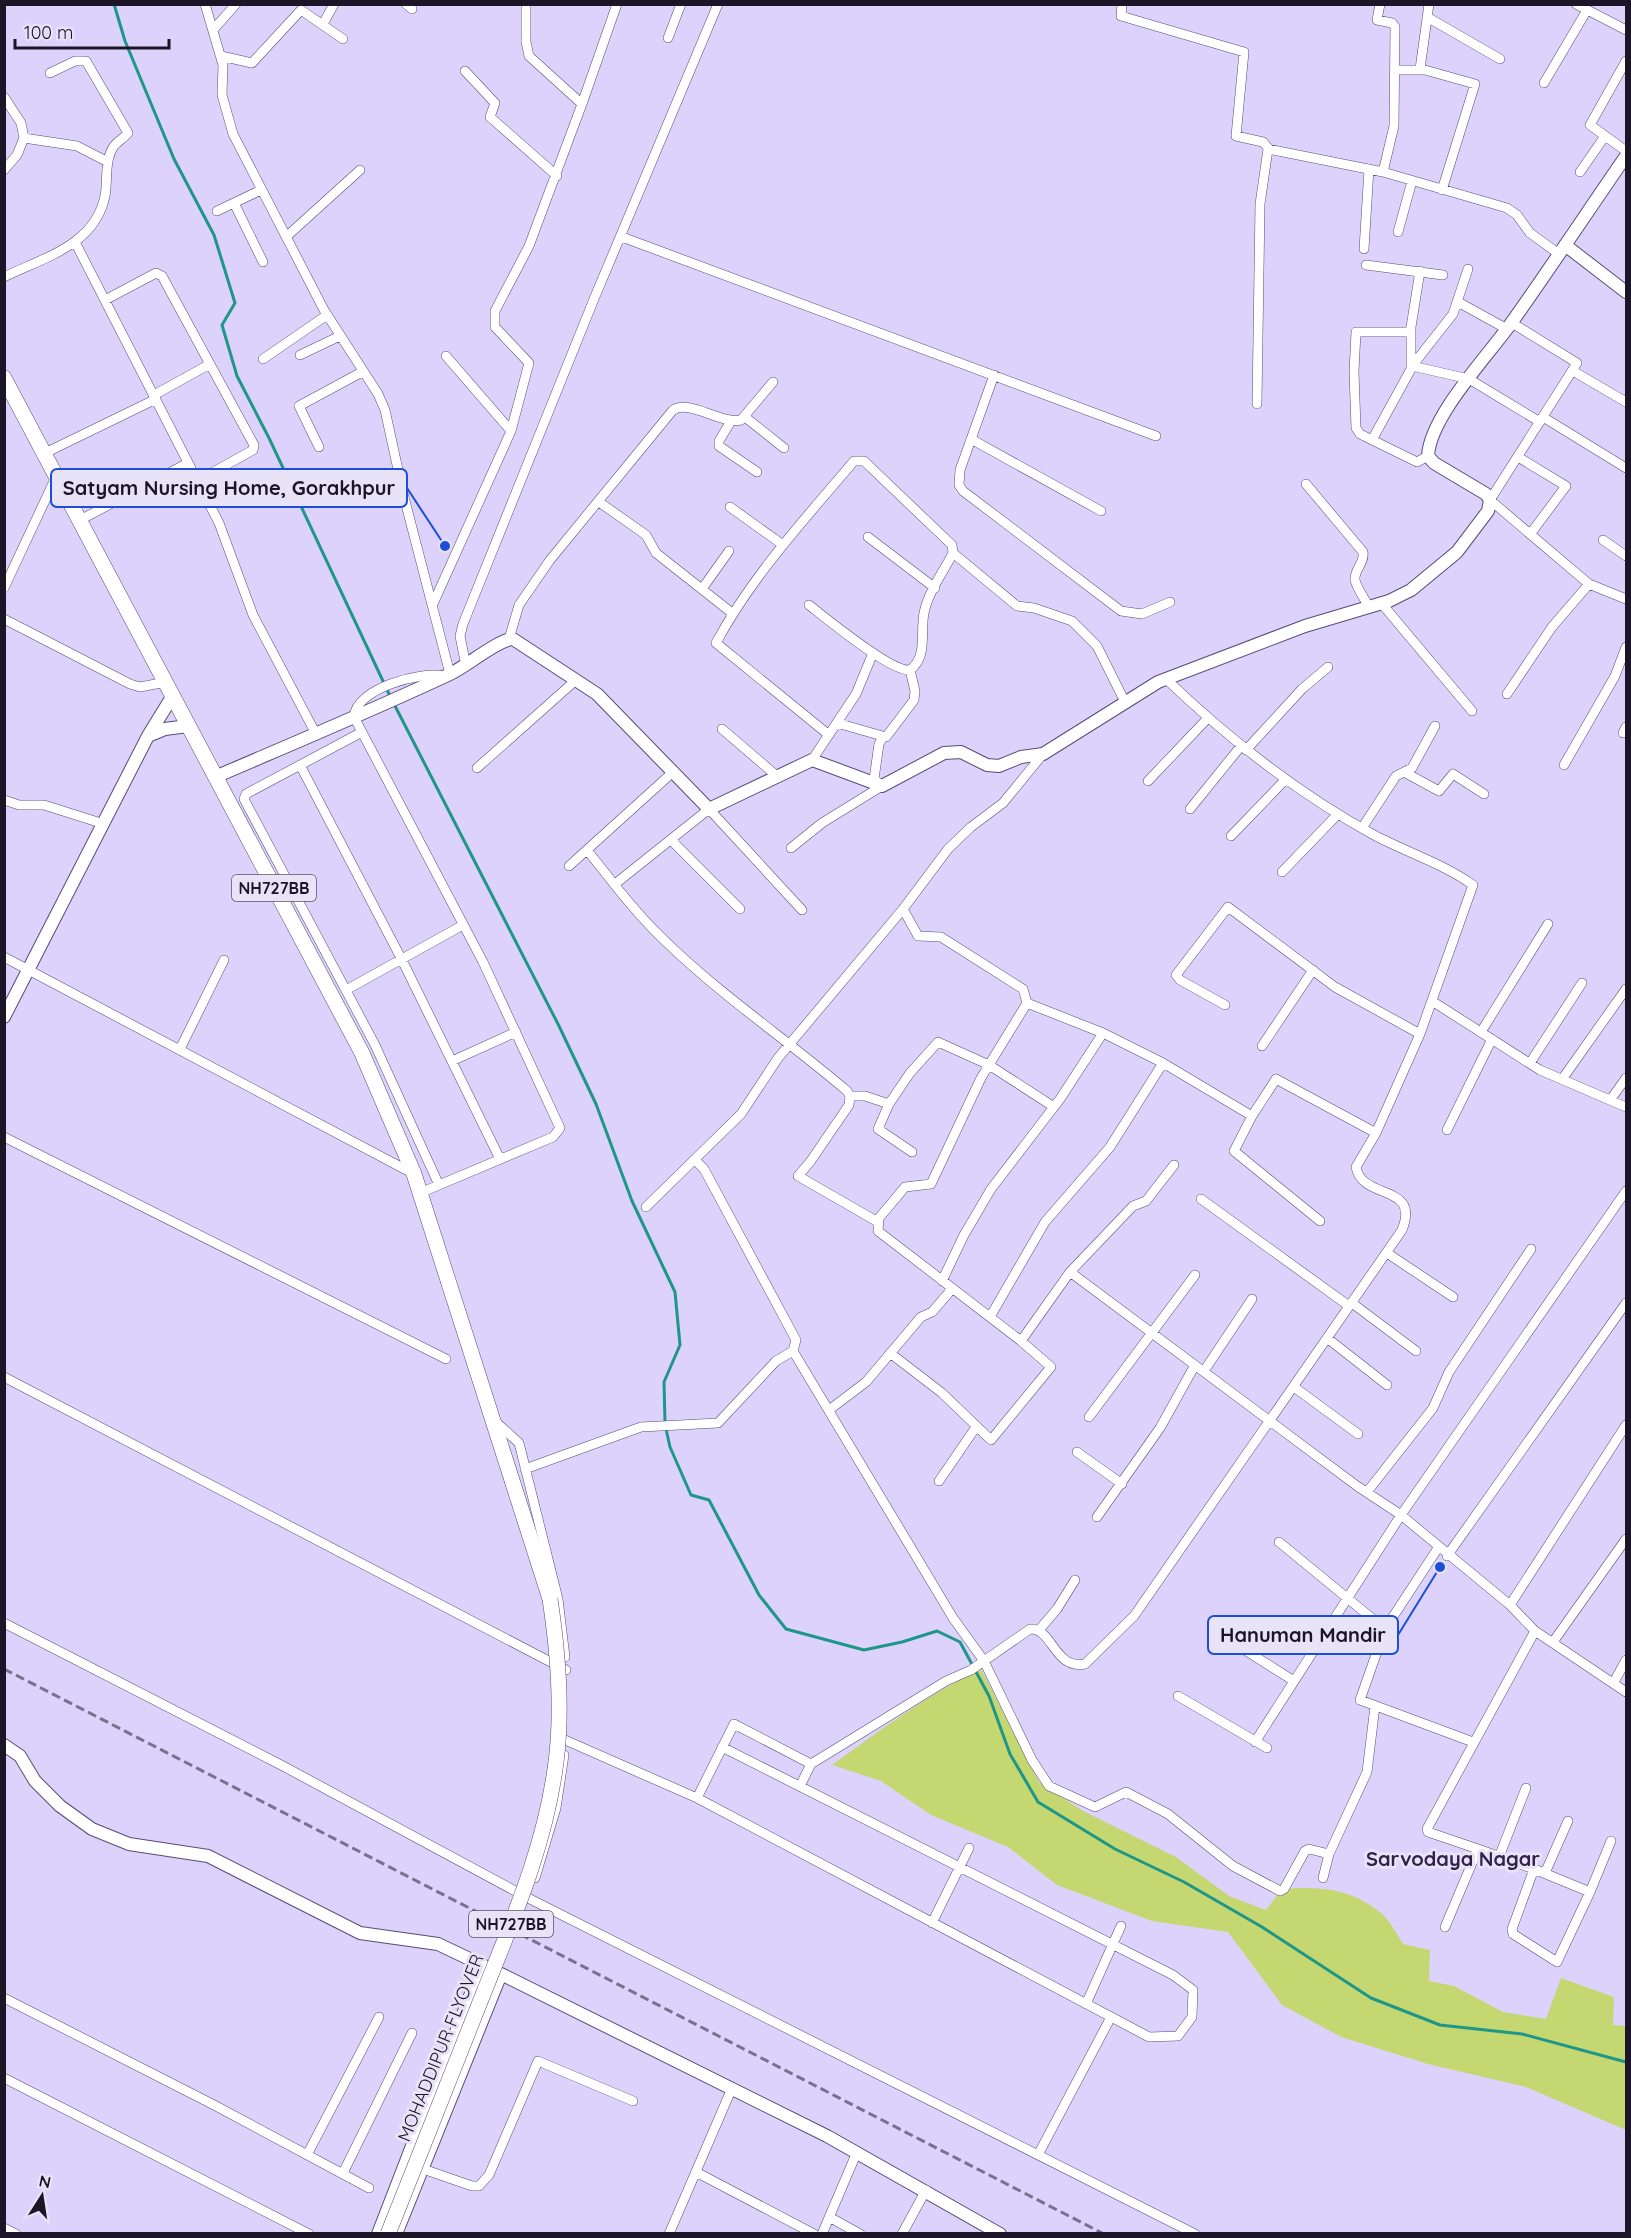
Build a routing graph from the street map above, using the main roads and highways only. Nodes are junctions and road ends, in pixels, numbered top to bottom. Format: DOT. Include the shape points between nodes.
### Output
graph roads {
  1 [pos="4,378"];
  2 [pos="388,2234"];
  1 -- 2 [label="highway, MOHADDIPUR FLYOVER / NH727BB, bridge" via="215,777 286,895 362,1053 414,1174 550,1599 558,1675 557,1760 542,1837"];
}
